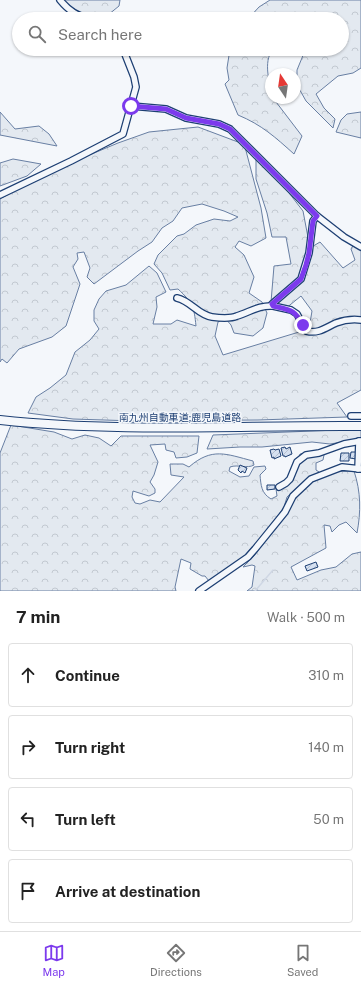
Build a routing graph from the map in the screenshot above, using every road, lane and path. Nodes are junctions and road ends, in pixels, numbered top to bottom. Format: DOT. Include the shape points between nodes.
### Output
graph roads {
  1 [pos="60,0"];
  2 [pos="72,12"];
  3 [pos="126,56"];
  4 [pos="131,106"];
  5 [pos="0,195"];
  6 [pos="317,216"];
  7 [pos="361,247"];
  8 [pos="177,298"];
  9 [pos="273,306"];
  10 [pos="361,320"];
  11 [pos="351,416"];
  12 [pos="361,416"];
  13 [pos="0,420"];
  14 [pos="361,426"];
  15 [pos="360,441"];
  16 [pos="359,469"];
  17 [pos="279,487"];
  18 [pos="199,591"];
  1 -- 2 [label="street"];
  3 -- 4 [label="street" via="136,86"];
  4 -- 5 [label="street" via="123,134"];
  4 -- 6 [label="street" via="166,109 186,118 219,124 230,129"];
  6 -- 7 [label="street"];
  6 -- 9 [label="street" via="313,221 309,253 301,279 272,304"];
  8 -- 9 [label="street" via="183,299 201,314 212,317 231,318 256,308"];
  9 -- 10 [label="street" via="297,314 306,331 312,332 324,330 337,323"];
  11 -- 12 [label="street"];
  13 -- 14 [label="highway, 南九州自動車道;鹿児島道路" via="53,425"];
  15 -- 16 [label="street"];
  15 -- 17 [label="street" via="306,455 297,462 290,479"];
  16 -- 18 [label="street" via="342,467 311,479 293,496 285,512 248,557"];
}
